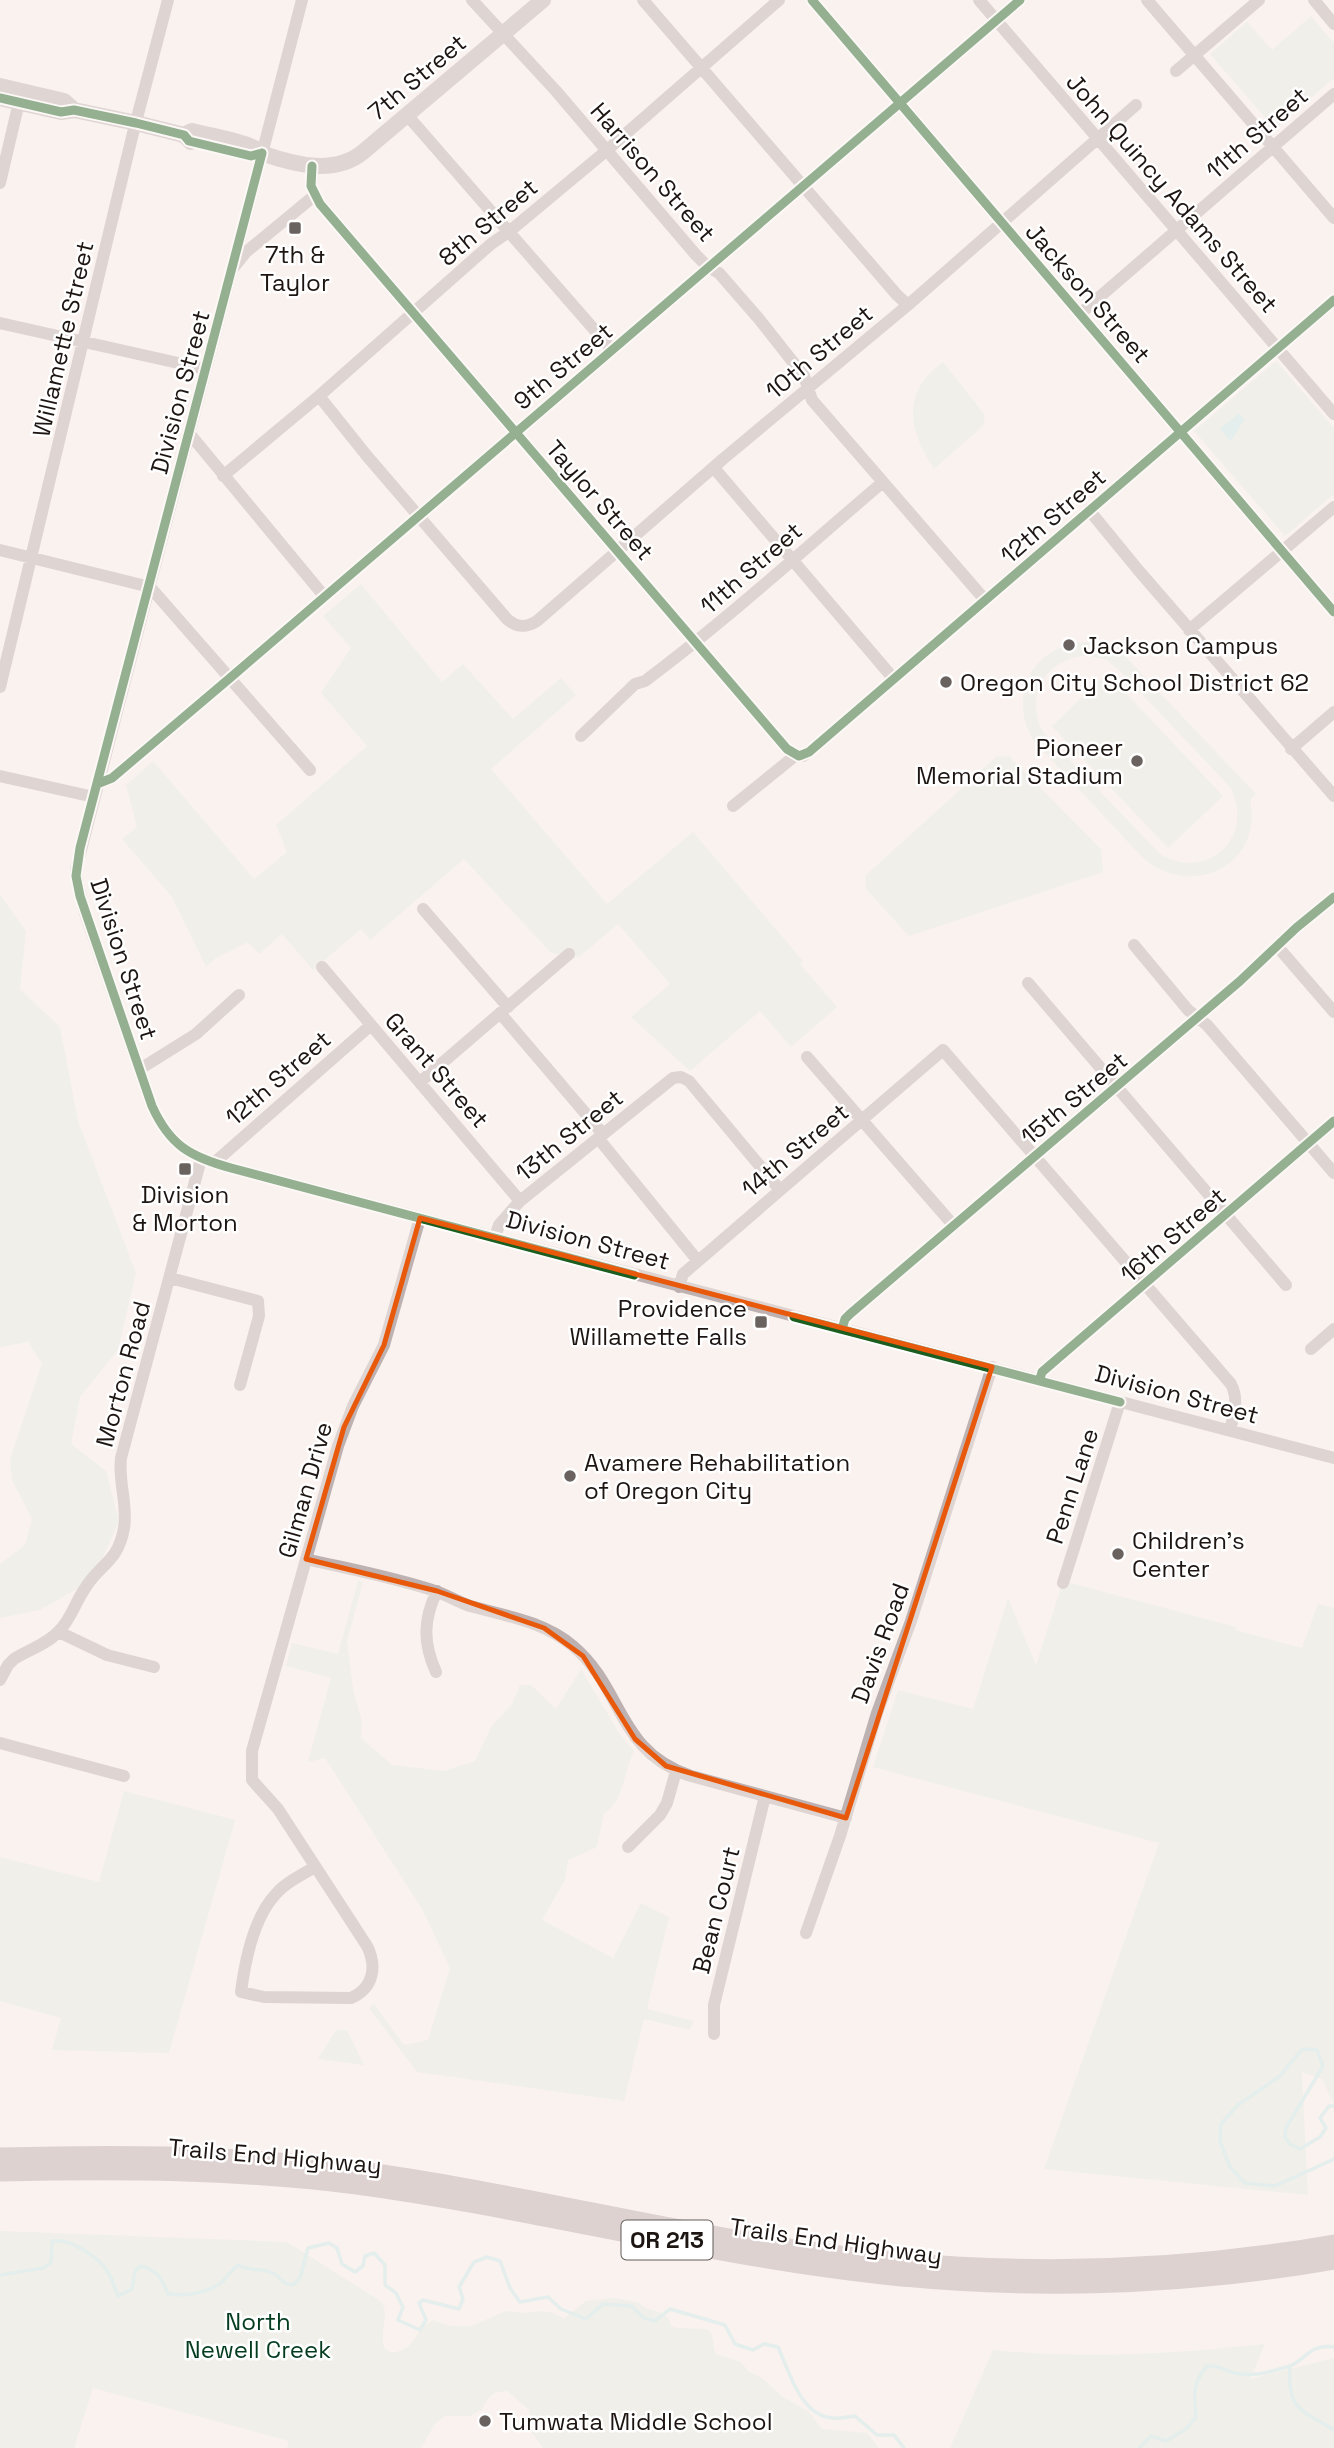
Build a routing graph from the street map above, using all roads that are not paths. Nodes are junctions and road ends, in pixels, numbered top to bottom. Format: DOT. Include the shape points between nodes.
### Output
graph roads {
  1 [pos="168,0"];
  2 [pos="302,0"];
  3 [pos="472,0"];
  4 [pos="543,0"];
  5 [pos="643,0"];
  6 [pos="779,0"];
  7 [pos="812,0"];
  8 [pos="979,0"];
  9 [pos="1020,0"];
  10 [pos="1147,0"];
  11 [pos="1259,0"];
  12 [pos="1314,0"];
  13 [pos="996,20"];
  14 [pos="1334,24"];
  15 [pos="503,34"];
  16 [pos="1194,55"];
  17 [pos="701,69"];
  18 [pos="1176,71"];
  19 [pos="0,86"];
  20 [pos="1334,94"];
  21 [pos="0,98"];
  22 [pos="19,102"];
  23 [pos="900,103"];
  24 [pos="1136,105"];
  25 [pos="74,110"];
  26 [pos="407,115"];
  27 [pos="136,123"];
  28 [pos="1098,139"];
  29 [pos="1273,147"];
  30 [pos="606,151"];
  31 [pos="262,153"];
  32 [pos="312,166"];
  33 [pos="0,183"];
  34 [pos="803,186"];
  35 [pos="314,196"];
  36 [pos="1334,218"];
  37 [pos="1003,222"];
  38 [pos="1176,230"];
  39 [pos="510,231"];
  40 [pos="709,267"];
  41 [pos="231,274"];
  42 [pos="1334,300"];
  43 [pos="908,305"];
  44 [pos="414,313"];
  45 [pos="1081,313"];
  46 [pos="0,323"];
  47 [pos="84,341"];
  48 [pos="1278,349"];
  49 [pos="612,350"];
  50 [pos="205,369"];
  51 [pos="808,389"];
  52 [pos="319,396"];
  53 [pos="1334,414"];
  54 [pos="516,432"];
  55 [pos="1180,432"];
  56 [pos="189,433"];
  57 [pos="714,468"];
  58 [pos="223,476"];
  59 [pos="883,482"];
  60 [pos="1334,507"];
  61 [pos="1089,510"];
  62 [pos="419,515"];
  63 [pos="0,550"];
  64 [pos="618,550"];
  65 [pos="1282,551"];
  66 [pos="33,559"];
  67 [pos="791,559"];
  68 [pos="149,587"];
  69 [pos="324,596"];
  70 [pos="985,600"];
  71 [pos="1334,612"];
  72 [pos="1189,630"];
  73 [pos="697,642"];
  74 [pos="230,678"];
  75 [pos="893,678"];
  76 [pos="0,687"];
  77 [pos="1334,712"];
  78 [pos="581,736"];
  79 [pos="1291,749"];
  80 [pos="796,755"];
  81 [pos="310,770"];
  82 [pos="0,776"];
  83 [pos="96,791"];
  84 [pos="1334,796"];
  85 [pos="733,806"];
  86 [pos="1334,897"];
  87 [pos="423,909"];
  88 [pos="1134,945"];
  89 [pos="1277,946"];
  90 [pos="569,954"];
  91 [pos="322,967"];
  92 [pos="1028,983"];
  93 [pos="239,995"];
  94 [pos="504,1010"];
  95 [pos="1334,1012"];
  96 [pos="1198,1017"];
  97 [pos="371,1025"];
  98 [pos="807,1057"];
  99 [pos="140,1069"];
  100 [pos="420,1082"];
  101 [pos="1118,1086"];
  102 [pos="863,1119"];
  103 [pos="1334,1121"];
  104 [pos="601,1136"];
  105 [pos="1308,1143"];
  106 [pos="1034,1157"];
  107 [pos="208,1161"];
  108 [pos="1334,1173"];
  109 [pos="780,1190"];
  110 [pos="520,1201"];
  111 [pos="1225,1214"];
  112 [pos="420,1218"];
  113 [pos="954,1226"];
  114 [pos="495,1237"];
  115 [pos="698,1261"];
  116 [pos="170,1278"];
  117 [pos="1145,1284"];
  118 [pos="1286,1285"];
  119 [pos="679,1286"];
  120 [pos="842,1329"];
  121 [pos="1334,1329"];
  122 [pos="1311,1349"];
  123 [pos="992,1367"];
  124 [pos="1040,1379"];
  125 [pos="240,1385"];
  126 [pos="1121,1402"];
  127 [pos="1230,1430"];
  128 [pos="1334,1458"];
  129 [pos="306,1559"];
  130 [pos="1063,1583"];
  131 [pos="438,1591"];
  132 [pos="59,1632"];
  133 [pos="154,1667"];
  134 [pos="436,1672"];
  135 [pos="0,1680"];
  136 [pos="0,1743"];
  137 [pos="676,1771"];
  138 [pos="124,1776"];
  139 [pos="765,1796"];
  140 [pos="846,1818"];
  141 [pos="628,1847"];
  142 [pos="315,1867"];
  143 [pos="806,1933"];
  144 [pos="715,2034"];
  145 [pos="0,2157"];
  146 [pos="0,2172"];
  147 [pos="1334,2244"];
  148 [pos="1334,2260"];
  1 -- 27 [label="street, Willamette Street"];
  2 -- 31 [label="street, Division Street"];
  3 -- 15 [label="street, Harrison Street"];
  4 -- 15 [label="main road, 7th Street"];
  5 -- 17 [label="street"];
  6 -- 17 [label="street, 8th Street"];
  7 -- 23 [label="street, Jackson Street"];
  8 -- 13 [label="street, John Quincy Adams Street"];
  9 -- 13 [label="street, 9th Street"];
  10 -- 16 [label="street"];
  11 -- 16 [label="street"];
  12 -- 14 [label="street"];
  13 -- 23 [label="street, 9th Street"];
  13 -- 28 [label="street, John Quincy Adams Street"];
  15 -- 26 [label="main road, 7th Street"];
  15 -- 30 [label="street, Harrison Street"];
  16 -- 18 [label="street"];
  16 -- 29 [label="street"];
  17 -- 30 [label="street, 8th Street"];
  17 -- 34 [label="street"];
  19 -- 25 [label="main road" via="64,101"];
  20 -- 29 [label="street, 11th Street"];
  21 -- 22 [label="main road"];
  22 -- 25 [label="main road" via="61,112"];
  22 -- 33 [label="street"];
  23 -- 34 [label="street, 9th Street"];
  23 -- 37 [label="street, Jackson Street"];
  24 -- 28 [label="street, 10th Street"];
  25 -- 27 [label="main road"];
  26 -- 32 [label="main road, 7th Street" via="352,161"];
  26 -- 39 [label="street"];
  27 -- 31 [label="main road" via="250,156"];
  27 -- 47 [label="street, Willamette Street"];
  28 -- 37 [label="street, 10th Street"];
  28 -- 38 [label="street, John Quincy Adams Street"];
  29 -- 36 [label="street"];
  29 -- 38 [label="street, 11th Street"];
  30 -- 39 [label="street, 8th Street"];
  30 -- 40 [label="street, Harrison Street"];
  31 -- 32 [label="main road"];
  31 -- 41 [label="street, Division Street"];
  32 -- 35 [label="street"];
  34 -- 40 [label="street, 9th Street"];
  34 -- 43 [label="street"];
  35 -- 41 [label="street" via="246,252"];
  35 -- 44 [label="street, Taylor Street"];
  37 -- 43 [label="street, 10th Street"];
  37 -- 45 [label="street, Jackson Street"];
  38 -- 45 [label="street, 11th Street"];
  38 -- 48 [label="street, John Quincy Adams Street"];
  39 -- 44 [label="street, 8th Street"];
  39 -- 49 [label="street"];
  40 -- 49 [label="street, 9th Street"];
  40 -- 51 [label="street, Harrison Street" via="759,319"];
  41 -- 50 [label="street, Division Street"];
  42 -- 48 [label="street, 12th Street"];
  43 -- 51 [label="street, 10th Street"];
  44 -- 52 [label="street, 8th Street"];
  44 -- 54 [label="street, Taylor Street"];
  45 -- 55 [label="street, Jackson Street"];
  46 -- 47 [label="street"];
  47 -- 50 [label="street"];
  47 -- 66 [label="street, Willamette Street"];
  48 -- 53 [label="street, John Quincy Adams Street"];
  48 -- 55 [label="street, 12th Street"];
  49 -- 54 [label="street, 9th Street"];
  50 -- 56 [label="street, Division Street"];
  51 -- 57 [label="street, 10th Street"];
  51 -- 59 [label="street, Harrison Street" via="812,400"];
  52 -- 58 [label="street, 8th Street"];
  52 -- 62 [label="street"];
  54 -- 62 [label="street, 9th Street"];
  54 -- 64 [label="street, Taylor Street"];
  55 -- 61 [label="street, 12th Street"];
  55 -- 65 [label="street, Jackson Street"];
  56 -- 58 [label="street"];
  56 -- 68 [label="street, Division Street"];
  57 -- 64 [label="street, 10th Street"];
  57 -- 67 [label="street"];
  58 -- 69 [label="street"];
  59 -- 67 [label="street, 11th Street"];
  59 -- 70 [label="street, Harrison Street"];
  60 -- 65 [label="street"];
  61 -- 70 [label="street, 12th Street"];
  61 -- 72 [label="street"];
  62 -- 64 [label="street, 10th Street" via="507,619 526,627"];
  62 -- 69 [label="street, 9th Street"];
  63 -- 66 [label="street"];
  64 -- 73 [label="street, Taylor Street"];
  65 -- 71 [label="street, Jackson Street"];
  65 -- 72 [label="street"];
  66 -- 68 [label="street"];
  66 -- 76 [label="street, Willamette Street"];
  67 -- 73 [label="street, 11th Street"];
  67 -- 75 [label="street"];
  68 -- 74 [label="street"];
  68 -- 83 [label="street, Division Street"];
  69 -- 74 [label="street, 9th Street"];
  70 -- 75 [label="street, 12th Street"];
  72 -- 79 [label="street"];
  73 -- 78 [label="street, 11th Street" via="635,684"];
  73 -- 80 [label="street, Taylor Street"];
  74 -- 81 [label="street"];
  74 -- 83 [label="street, 9th Street"];
  75 -- 80 [label="street, 12th Street" via="809,752"];
  77 -- 79 [label="street"];
  79 -- 84 [label="street"];
  80 -- 85 [label="street, 12th Street"];
  82 -- 83 [label="street"];
  83 -- 99 [label="street, Division Street" via="76,877"];
  86 -- 89 [label="street, 15th Street"];
  87 -- 94 [label="street"];
  88 -- 96 [label="street"];
  89 -- 95 [label="street"];
  89 -- 96 [label="street, 15th Street"];
  90 -- 94 [label="street"];
  91 -- 97 [label="street, Grant Street"];
  92 -- 101 [label="street"];
  93 -- 99 [label="street" via="196,1034"];
  94 -- 100 [label="street"];
  94 -- 104 [label="street"];
  96 -- 101 [label="street, 15th Street"];
  96 -- 105 [label="street"];
  97 -- 100 [label="street, Grant Street"];
  97 -- 107 [label="street, 12th Street"];
  98 -- 102 [label="street"];
  99 -- 107 [label="street, Division Street" via="165,1130 180,1147"];
  100 -- 110 [label="street, Grant Street"];
  101 -- 106 [label="street, 15th Street"];
  101 -- 111 [label="street"];
  102 -- 106 [label="street, 14th Street" via="943,1050"];
  102 -- 109 [label="street, 14th Street"];
  102 -- 113 [label="street"];
  103 -- 105 [label="street, 16th Street"];
  104 -- 109 [label="street, 13th Street" via="673,1078 681,1077 690,1081"];
  104 -- 110 [label="street, 13th Street"];
  104 -- 115 [label="street"];
  105 -- 108 [label="street"];
  105 -- 111 [label="street, 16th Street"];
  106 -- 113 [label="street, 15th Street"];
  106 -- 117 [label="street"];
  107 -- 112 [label="street, Division Street"];
  107 -- 116 [label="street, Morton Road"];
  109 -- 115 [label="street, 14th Street"];
  110 -- 114 [label="street, 13th Street" via="499,1225"];
  111 -- 117 [label="street, 16th Street"];
  111 -- 118 [label="street"];
  112 -- 114 [label="street, Division Street"];
  112 -- 129 [label="street, Gilman Drive" via="384,1345 344,1427"];
  113 -- 120 [label="street, 15th Street" via="850,1314"];
  114 -- 119 [label="street, Division Street"];
  115 -- 119 [label="street, 14th Street" via="683,1274"];
  116 -- 125 [label="street" via="258,1301 259,1316"];
  116 -- 132 [label="street, Morton Road" via="121,1458 121,1538 111,1560 88,1583"];
  117 -- 124 [label="street, 16th Street" via="1042,1372"];
  117 -- 127 [label="street" via="1231,1384 1236,1404"];
  119 -- 120 [label="street, Division Street"];
  120 -- 123 [label="street, Division Street"];
  121 -- 122 [label="street"];
  123 -- 124 [label="street, Division Street"];
  123 -- 140 [label="street, Davis Road"];
  124 -- 126 [label="street, Division Street"];
  126 -- 127 [label="street, Division Street"];
  126 -- 130 [label="street, Penn Lane"];
  127 -- 128 [label="street, Division Street"];
  129 -- 131 [label="street"];
  129 -- 142 [label="street, Gilman Drive" via="252,1751 252,1780 278,1809"];
  131 -- 134 [label="street" via="425,1629 427,1651"];
  131 -- 137 [label="street" via="462,1603 525,1620 564,1640 583,1656 607,1689 635,1739"];
  132 -- 133 [label="street" via="107,1655"];
  132 -- 135 [label="street, Morton Road" via="14,1659"];
  136 -- 138 [label="street"];
  137 -- 139 [label="street"];
  137 -- 141 [label="street" via="660,1815"];
  139 -- 140 [label="street"];
  139 -- 144 [label="street, Bean Court" via="714,2005"];
  140 -- 143 [label="street, Davis Road"];
  142 -- 142 [label="street" via="372,1956 367,1986 360,1994 340,1999 255,1997 241,1992 265,1908 281,1888"];
  145 -- 147 [label="highway, Trails End Highway / OR 213" via="181,2156 321,2166 518,2196 819,2252 961,2266 1139,2267"];
  146 -- 148 [label="highway, Trails End Highway / OR 213" via="190,2171 342,2183 773,2260 944,2281 1164,2281"];
}
